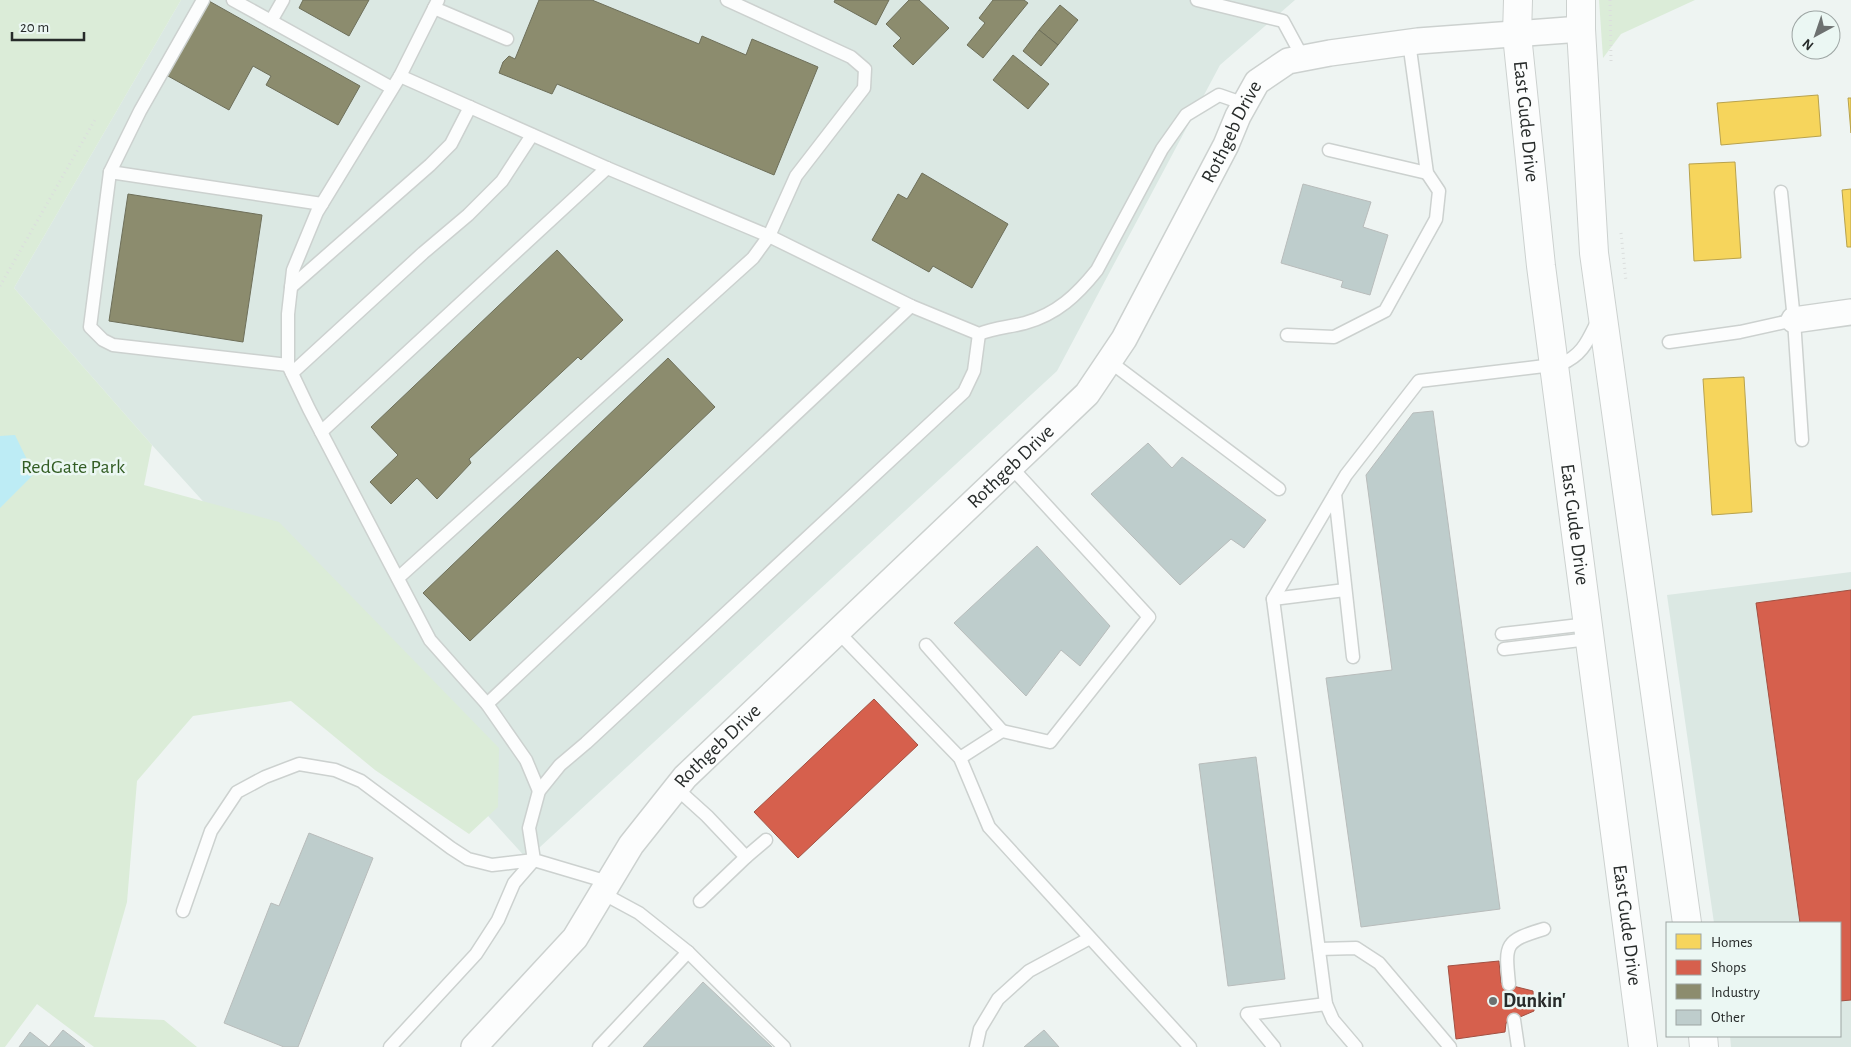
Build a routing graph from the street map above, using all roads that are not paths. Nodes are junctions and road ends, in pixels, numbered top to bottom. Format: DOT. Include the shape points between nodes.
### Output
graph roads {
  1 [pos="203,0"];
  2 [pos="233,0"];
  3 [pos="283,0"];
  4 [pos="727,0"];
  5 [pos="1197,0"];
  6 [pos="1518,0"];
  7 [pos="1581,0"];
  8 [pos="436,4"];
  9 [pos="271,21"];
  10 [pos="1581,29"];
  11 [pos="1517,35"];
  12 [pos="507,39"];
  13 [pos="1409,42"];
  14 [pos="1303,58"];
  15 [pos="400,76"];
  16 [pos="392,88"];
  17 [pos="1245,104"];
  18 [pos="470,107"];
  19 [pos="532,135"];
  20 [pos="1329,150"];
  21 [pos="607,168"];
  22 [pos="110,172"];
  23 [pos="1427,173"];
  24 [pos="1782,192"];
  25 [pos="322,204"];
  26 [pos="769,236"];
  27 [pos="291,286"];
  28 [pos="911,306"];
  29 [pos="1602,311"];
  30 [pos="1851,312"];
  31 [pos="1794,320"];
  32 [pos="979,334"];
  33 [pos="1287,335"];
  34 [pos="1669,342"];
  35 [pos="1109,361"];
  36 [pos="1554,366"];
  37 [pos="290,369"];
  38 [pos="321,432"];
  39 [pos="1802,440"];
  40 [pos="1011,467"];
  41 [pos="1279,489"];
  42 [pos="1335,494"];
  43 [pos="398,578"];
  44 [pos="1345,590"];
  45 [pos="1273,599"];
  46 [pos="1588,631"];
  47 [pos="838,632"];
  48 [pos="1502,634"];
  49 [pos="926,645"];
  50 [pos="1504,649"];
  51 [pos="1353,656"];
  52 [pos="487,704"];
  53 [pos="1002,731"];
  54 [pos="960,758"];
  55 [pos="676,788"];
  56 [pos="539,791"];
  57 [pos="766,840"];
  58 [pos="746,857"];
  59 [pos="534,860"];
  60 [pos="605,888"];
  61 [pos="700,901"];
  62 [pos="183,911"];
  63 [pos="1687,922"];
  64 [pos="1544,929"];
  65 [pos="1090,938"];
  66 [pos="1319,949"];
  67 [pos="688,952"];
  68 [pos="1508,984"];
  69 [pos="1326,1004"];
  70 [pos="1514,1020"];
  71 [pos="390,1047"];
  72 [pos="474,1047"];
  73 [pos="598,1047"];
  74 [pos="784,1047"];
  75 [pos="976,1047"];
  76 [pos="1190,1047"];
  77 [pos="1274,1047"];
  78 [pos="1356,1047"];
  79 [pos="1450,1047"];
  80 [pos="1518,1047"];
  81 [pos="1643,1047"];
  1 -- 22 [label="lane" via="140,111"];
  2 -- 9 [label="lane"];
  3 -- 9 [label="lane"];
  4 -- 26 [label="lane" via="851,57 865,69 864,88 796,176"];
  5 -- 14 [label="lane" via="1283,21"];
  6 -- 11 [label="main road, East Gude Drive"];
  7 -- 10 [label="main road"];
  8 -- 12 [label="lane"];
  8 -- 15 [label="lane"];
  9 -- 16 [label="lane"];
  10 -- 11 [label="street, Rothgeb Drive"];
  10 -- 29 [label="main road" via="1594,253"];
  11 -- 13 [label="street, Rothgeb Drive"];
  11 -- 36 [label="main road, East Gude Drive"];
  13 -- 14 [label="street, Rothgeb Drive"];
  13 -- 23 [label="lane"];
  14 -- 17 [label="street, Rothgeb Drive" via="1288,61 1256,82"];
  15 -- 16 [label="lane"];
  15 -- 18 [label="lane"];
  16 -- 25 [label="lane"];
  17 -- 32 [label="lane" via="1219,95 1186,115 1162,149 1097,270 1063,306 1026,323"];
  17 -- 35 [label="street, Rothgeb Drive"];
  18 -- 19 [label="lane"];
  18 -- 27 [label="lane" via="444,151"];
  19 -- 21 [label="lane"];
  19 -- 37 [label="lane" via="502,181 468,215"];
  20 -- 23 [label="lane"];
  21 -- 26 [label="lane"];
  21 -- 38 [label="lane"];
  22 -- 25 [label="lane"];
  22 -- 37 [label="lane" via="90,327 102,340 113,345"];
  23 -- 33 [label="lane" via="1438,191 1436,219 1385,310 1334,337"];
  24 -- 31 [label="lane"];
  25 -- 27 [label="lane" via="294,270"];
  26 -- 28 [label="lane"];
  26 -- 43 [label="lane" via="753,258"];
  27 -- 37 [label="lane" via="288,314"];
  28 -- 32 [label="lane"];
  28 -- 52 [label="lane"];
  29 -- 36 [label="lane" via="1574,359"];
  29 -- 63 [label="main road"];
  30 -- 31 [label="street"];
  31 -- 34 [label="lane"];
  31 -- 39 [label="lane"];
  32 -- 56 [label="lane" via="974,371 964,392 560,765"];
  35 -- 40 [label="street, Rothgeb Drive" via="1087,394"];
  35 -- 41 [label="lane"];
  36 -- 42 [label="lane" via="1419,381 1346,475"];
  36 -- 46 [label="main road, East Gude Drive"];
  37 -- 38 [label="lane"];
  38 -- 43 [label="lane"];
  40 -- 47 [label="street, Rothgeb Drive"];
  40 -- 53 [label="lane" via="1150,617 1050,742"];
  42 -- 44 [label="lane"];
  42 -- 45 [label="lane"];
  43 -- 52 [label="lane" via="430,640"];
  44 -- 45 [label="lane"];
  44 -- 51 [label="lane"];
  45 -- 66 [label="lane"];
  46 -- 48 [label="lane"];
  46 -- 50 [label="lane"];
  46 -- 81 [label="main road, East Gude Drive"];
  47 -- 54 [label="lane"];
  47 -- 55 [label="street, Rothgeb Drive"];
  49 -- 53 [label="lane"];
  52 -- 56 [label="lane" via="526,760"];
  53 -- 54 [label="lane"];
  54 -- 65 [label="lane" via="989,827"];
  55 -- 58 [label="lane"];
  55 -- 60 [label="street, Rothgeb Drive" via="630,845"];
  56 -- 59 [label="lane" via="529,828"];
  57 -- 58 [label="lane"];
  58 -- 61 [label="lane"];
  59 -- 60 [label="lane"];
  59 -- 62 [label="lane" via="492,865 468,859 361,781 335,770 299,764 264,777 237,792 212,831"];
  59 -- 71 [label="lane" via="514,883 498,920 476,954"];
  60 -- 67 [label="lane"];
  60 -- 72 [label="street, Rothgeb Drive" via="574,938"];
  64 -- 68 [label="lane" via="1520,936 1511,943 1506,955"];
  65 -- 75 [label="lane" via="1029,971 998,999 980,1028"];
  65 -- 76 [label="lane"];
  66 -- 69 [label="lane"];
  66 -- 79 [label="lane" via="1356,948 1379,963"];
  67 -- 73 [label="lane"];
  67 -- 74 [label="lane"];
  69 -- 77 [label="lane" via="1248,1014"];
  69 -- 78 [label="lane" via="1333,1020"];
  70 -- 80 [label="lane"];
}
